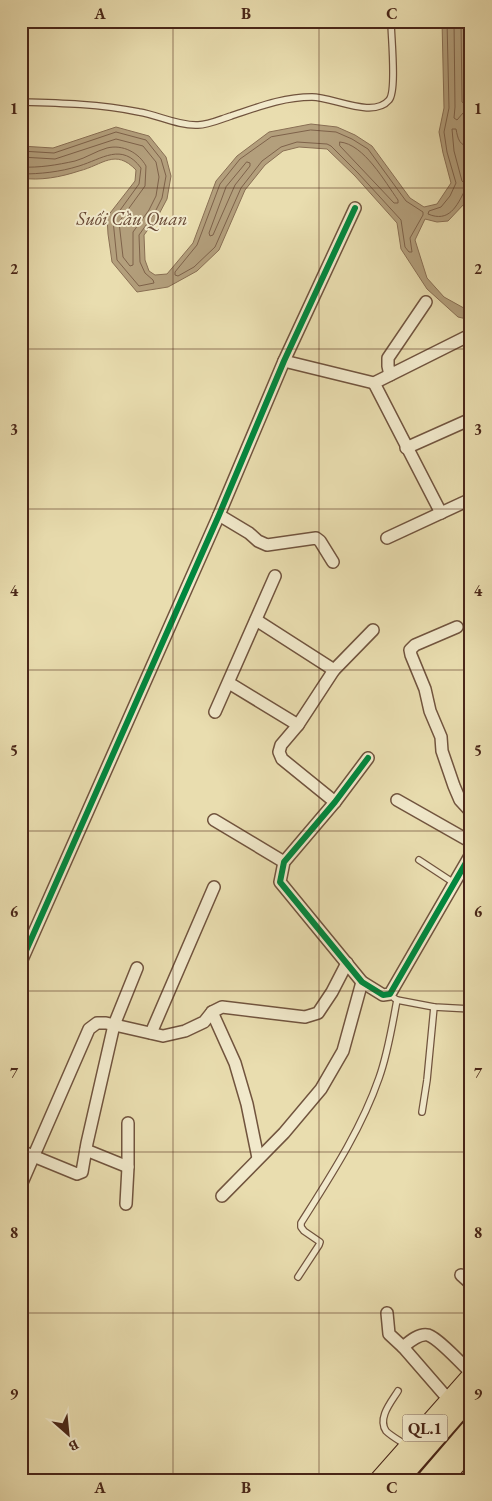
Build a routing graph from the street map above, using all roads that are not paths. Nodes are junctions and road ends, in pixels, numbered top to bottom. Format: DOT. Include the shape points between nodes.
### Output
graph roads {
  1 [pos="391,21"];
  2 [pos="21,102"];
  3 [pos="355,208"];
  4 [pos="426,302"];
  5 [pos="471,337"];
  6 [pos="284,361"];
  7 [pos="390,374"];
  8 [pos="374,382"];
  9 [pos="471,419"];
  10 [pos="406,448"];
  11 [pos="471,500"];
  12 [pos="441,513"];
  13 [pos="219,515"];
  14 [pos="387,538"];
  15 [pos="333,562"];
  16 [pos="275,576"];
  17 [pos="256,620"];
  18 [pos="457,627"];
  19 [pos="373,630"];
  20 [pos="334,670"];
  21 [pos="229,684"];
  22 [pos="214,712"];
  23 [pos="298,725"];
  24 [pos="368,758"];
  25 [pos="397,800"];
  26 [pos="335,802"];
  27 [pos="471,812"];
  28 [pos="214,820"];
  29 [pos="471,842"];
  30 [pos="471,854"];
  31 [pos="419,860"];
  32 [pos="284,862"];
  33 [pos="454,883"];
  34 [pos="214,887"];
  35 [pos="21,962"];
  36 [pos="347,963"];
  37 [pos="137,968"];
  38 [pos="362,982"];
  39 [pos="394,997"];
  40 [pos="434,1007"];
  41 [pos="471,1009"];
  42 [pos="212,1012"];
  43 [pos="114,1025"];
  44 [pos="151,1033"];
  45 [pos="422,1112"];
  46 [pos="128,1122"];
  47 [pos="86,1150"];
  48 [pos="21,1151"];
  49 [pos="34,1156"];
  50 [pos="258,1158"];
  51 [pos="128,1167"];
  52 [pos="21,1185"];
  53 [pos="222,1196"];
  54 [pos="126,1204"];
  55 [pos="461,1275"];
  56 [pos="298,1277"];
  57 [pos="471,1284"];
  58 [pos="387,1313"];
  59 [pos="403,1347"];
  60 [pos="471,1373"];
  61 [pos="471,1376"];
  62 [pos="398,1391"];
  63 [pos="471,1395"];
  64 [pos="449,1400"];
  65 [pos="471,1430"];
  66 [pos="408,1447"];
  67 [pos="471,1448"];
  68 [pos="380,1480"];
  69 [pos="397,1480"];
  70 [pos="428,1480"];
  71 [pos="443,1480"];
  1 -- 2 [label="lane" via="392,94 390,100 377,107 366,108 314,97 280,100 199,126 140,112 82,104"];
  3 -- 6 [label="street"];
  4 -- 7 [label="street" via="388,358"];
  5 -- 7 [label="street"];
  6 -- 8 [label="street"];
  6 -- 13 [label="street"];
  7 -- 8 [label="street"];
  8 -- 10 [label="street"];
  9 -- 10 [label="street"];
  10 -- 12 [label="street"];
  11 -- 12 [label="street"];
  12 -- 14 [label="street"];
  13 -- 15 [label="street" via="267,544 316,538"];
  13 -- 35 [label="street"];
  16 -- 17 [label="street"];
  17 -- 20 [label="street"];
  17 -- 21 [label="street"];
  18 -- 27 [label="street" via="410,650 441,737 442,751 454,786 460,800"];
  19 -- 20 [label="street"];
  20 -- 23 [label="street"];
  21 -- 22 [label="street"];
  21 -- 23 [label="street"];
  23 -- 26 [label="street" via="281,745 282,759"];
  24 -- 26 [label="street"];
  25 -- 29 [label="street"];
  26 -- 32 [label="street"];
  28 -- 32 [label="street"];
  30 -- 33 [label="street"];
  31 -- 33 [label="lane"];
  32 -- 36 [label="street" via="280,882"];
  33 -- 39 [label="street"];
  34 -- 44 [label="street"];
  36 -- 38 [label="street"];
  36 -- 42 [label="street" via="318,1013 305,1017 222,1007"];
  37 -- 43 [label="street"];
  38 -- 39 [label="street" via="383,995"];
  38 -- 50 [label="street" via="343,1051 322,1089"];
  39 -- 40 [label="lane"];
  39 -- 56 [label="lane" via="386,1054 372,1098 338,1163 301,1223 304,1231 320,1242"];
  40 -- 41 [label="lane"];
  40 -- 45 [label="lane"];
  42 -- 44 [label="street" via="204,1022 185,1032 163,1036"];
  42 -- 50 [label="street" via="235,1063"];
  43 -- 44 [label="street"];
  43 -- 47 [label="street"];
  43 -- 49 [label="street" via="97,1023 89,1029"];
  46 -- 51 [label="street"];
  47 -- 49 [label="street" via="82,1172 77,1174"];
  47 -- 51 [label="street"];
  48 -- 49 [label="street"];
  49 -- 52 [label="street"];
  50 -- 53 [label="street"];
  51 -- 54 [label="street"];
  55 -- 57 [label="street"];
  58 -- 59 [label="street" via="389,1334"];
  59 -- 60 [label="street" via="411,1340 428,1335"];
  59 -- 64 [label="street"];
  61 -- 64 [label="main road, QL.1"];
  62 -- 66 [label="lane" via="383,1417 384,1424 386,1430"];
  63 -- 69 [label="highway, QL.1"];
  64 -- 66 [label="main road, QL.1"];
  65 -- 70 [label="highway, QL.1"];
  66 -- 68 [label="main road, QL.1"];
  67 -- 71 [label="main road, QL.1"];
}
